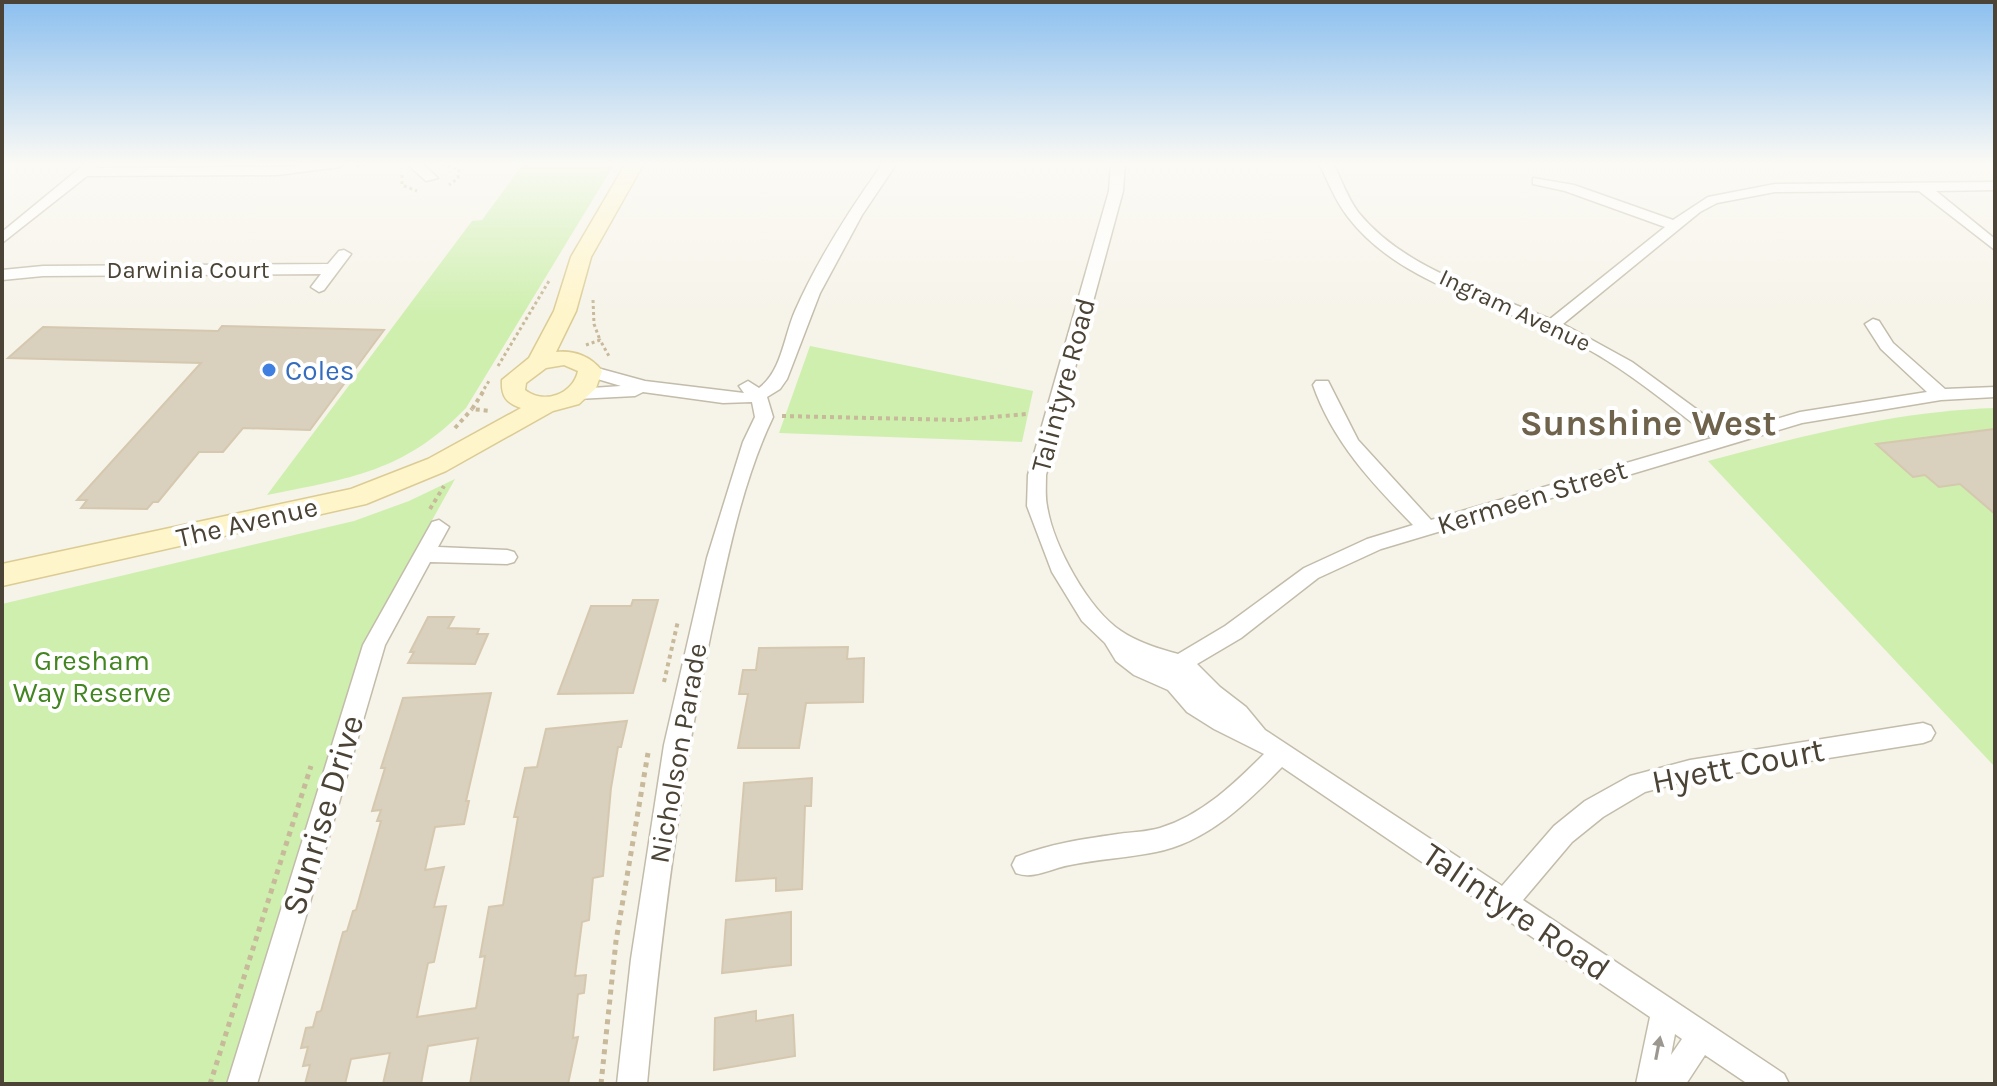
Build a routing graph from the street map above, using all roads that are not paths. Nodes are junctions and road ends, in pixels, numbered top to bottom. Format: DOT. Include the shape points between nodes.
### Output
graph roads {
  1 [pos="33,214"];
  2 [pos="606,214"];
  3 [pos="859,214"];
  4 [pos="1110,214"];
  5 [pos="1353,214"];
  6 [pos="1642,214"];
  7 [pos="1692,214"];
  8 [pos="1956,214"];
  9 [pos="1674,225"];
  10 [pos="6,235"];
  11 [pos="1995,246"];
  12 [pos="2,248"];
  13 [pos="344,254"];
  14 [pos="2,266"];
  15 [pos="333,269"];
  16 [pos="43,271"];
  17 [pos="2,275"];
  18 [pos="319,287"];
  19 [pos="565,311"];
  20 [pos="1873,324"];
  21 [pos="1551,326"];
  22 [pos="539,362"];
  23 [pos="588,368"];
  24 [pos="1322,385"];
  25 [pos="671,390"];
  26 [pos="1995,392"];
  27 [pos="513,393"];
  28 [pos="751,393"];
  29 [pos="577,394"];
  30 [pos="1941,395"];
  31 [pos="547,404"];
  32 [pos="481,439"];
  33 [pos="1725,439"];
  34 [pos="439,527"];
  35 [pos="1427,528"];
  36 [pos="425,554"];
  37 [pos="507,557"];
  38 [pos="2,575"];
  39 [pos="1184,674"];
  40 [pos="1923,733"];
  41 [pos="1270,745"];
  42 [pos="1025,865"];
  43 [pos="1503,904"];
  44 [pos="1665,1012"];
  45 [pos="1701,1036"];
  46 [pos="242,1084"];
  47 [pos="632,1084"];
  48 [pos="1651,1084"];
  49 [pos="1669,1084"];
  50 [pos="1774,1084"];
  1 -- 10 [label="street"];
  2 -- 19 [label="street, The Avenue" via="581,257"];
  3 -- 28 [label="street" via="803,311 776,384"];
  4 -- 39 [label="street, Talintyre Road" via="1037,475 1037,506 1062,572 1124,655 1142,669"];
  5 -- 21 [label="street, Ingram Avenue" via="1392,250"];
  6 -- 9 [label="street"];
  7 -- 9 [label="street"];
  8 -- 11 [label="street"];
  9 -- 21 [label="street"];
  10 -- 12 [label="street"];
  13 -- 15 [label="street"];
  14 -- 16 [label="street, Darwinia Court"];
  15 -- 16 [label="street, Darwinia Court"];
  15 -- 18 [label="street"];
  16 -- 17 [label="street, Darwinia Court"];
  19 -- 22 [label="street, The Avenue"];
  19 -- 23 [label="street"];
  20 -- 30 [label="street" via="1887,346"];
  21 -- 33 [label="street, Ingram Avenue" via="1632,369"];
  22 -- 23 [label="street" via="565,358"];
  22 -- 27 [label="street, The Avenue" via="514,380"];
  23 -- 25 [label="street" via="614,380"];
  23 -- 29 [label="street" via="586,387"];
  24 -- 35 [label="street" via="1329,411 1350,445"];
  25 -- 28 [label="street" via="715,398"];
  25 -- 29 [label="street"];
  26 -- 30 [label="street, Kermeen Street"];
  27 -- 31 [label="street" via="525,403"];
  27 -- 32 [label="street, The Avenue" via="504,413"];
  28 -- 47 [label="street, Nicholson Parade" via="748,407 757,428 717,558 676,745 646,945"];
  29 -- 31 [label="street, The Avenue"];
  30 -- 33 [label="street, Kermeen Street" via="1800,418"];
  31 -- 32 [label="street, The Avenue"];
  32 -- 38 [label="street, The Avenue" via="437,465 357,497"];
  33 -- 35 [label="street, Kermeen Street"];
  34 -- 36 [label="street, Sunrise Drive"];
  35 -- 39 [label="street, Kermeen Street" via="1374,544 1311,573"];
  36 -- 37 [label="street"];
  36 -- 46 [label="street, Sunrise Drive" via="374,645"];
  39 -- 41 [label="street, Talintyre Road" via="1195,705"];
  40 -- 43 [label="street, Hyett Court" via="1639,783 1563,834"];
  41 -- 42 [label="street" via="1241,793 1198,824 1159,840"];
  41 -- 43 [label="street, Talintyre Road"];
  43 -- 44 [label="street, Talintyre Road"];
  44 -- 45 [label="street, Talintyre Road"];
  48 -- 44 [label="street, one-way"];
  45 -- 49 [label="street"];
  45 -- 50 [label="street, Talintyre Road"];
}
